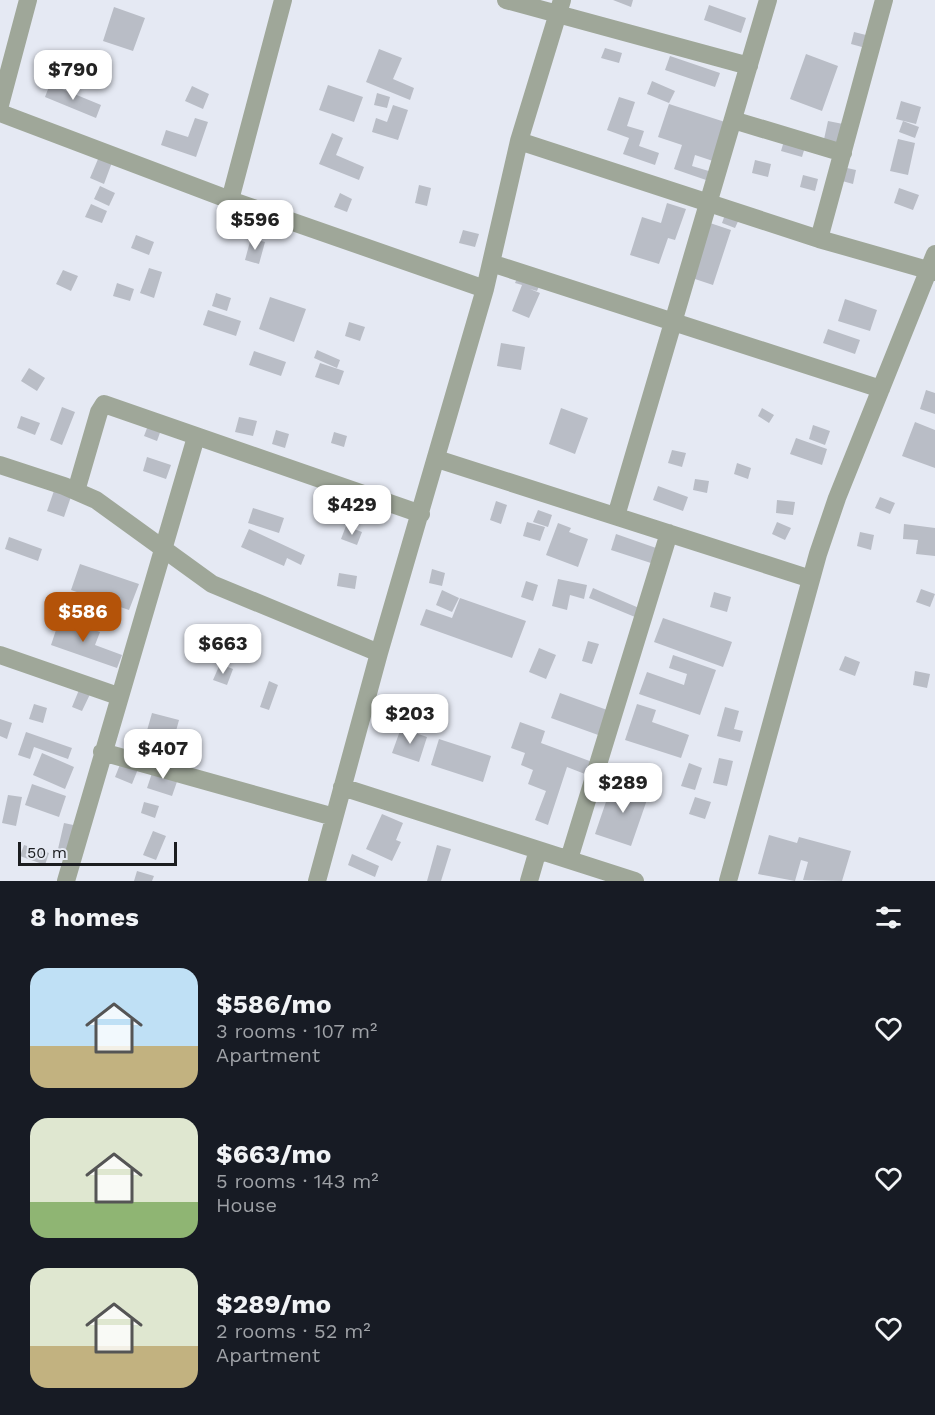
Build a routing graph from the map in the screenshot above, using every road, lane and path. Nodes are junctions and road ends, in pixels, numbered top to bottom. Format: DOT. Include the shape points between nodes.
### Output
graph roads {
  1 [pos="28,0"];
  2 [pos="283,0"];
  3 [pos="506,0"];
  4 [pos="768,0"];
  5 [pos="884,0"];
  6 [pos="560,6"];
  7 [pos="749,66"];
  8 [pos="4,67"];
  9 [pos="0,105"];
  10 [pos="0,113"];
  11 [pos="733,120"];
  12 [pos="519,141"];
  13 [pos="843,153"];
  14 [pos="230,200"];
  15 [pos="710,204"];
  16 [pos="819,239"];
  17 [pos="491,263"];
  18 [pos="933,266"];
  19 [pos="484,289"];
  20 [pos="674,320"];
  21 [pos="881,389"];
  22 [pos="196,436"];
  23 [pos="437,459"];
  24 [pos="0,465"];
  25 [pos="76,491"];
  26 [pos="421,514"];
  27 [pos="616,516"];
  28 [pos="669,533"];
  29 [pos="164,549"];
  30 [pos="811,579"];
  31 [pos="379,653"];
  32 [pos="0,655"];
  33 [pos="118,696"];
  34 [pos="102,752"];
  35 [pos="342,788"];
  36 [pos="334,817"];
  37 [pos="538,850"];
  38 [pos="568,859"];
  39 [pos="66,881"];
  40 [pos="317,881"];
  41 [pos="529,881"];
  42 [pos="635,881"];
  43 [pos="728,881"];
  1 -- 8 [label="street"];
  2 -- 14 [label="street"];
  3 -- 6 [label="street"];
  4 -- 7 [label="street"];
  5 -- 13 [label="street"];
  6 -- 7 [label="street"];
  6 -- 12 [label="street"];
  7 -- 11 [label="street"];
  8 -- 9 [label="street"];
  10 -- 14 [label="street"];
  11 -- 13 [label="street"];
  11 -- 15 [label="street"];
  12 -- 15 [label="street"];
  12 -- 17 [label="street"];
  13 -- 16 [label="street"];
  14 -- 19 [label="street"];
  15 -- 16 [label="street"];
  15 -- 20 [label="street"];
  16 -- 18 [label="street"];
  17 -- 19 [label="street"];
  17 -- 20 [label="street"];
  18 -- 21 [label="street"];
  19 -- 23 [label="street"];
  20 -- 21 [label="street"];
  20 -- 27 [label="street"];
  21 -- 30 [label="street" via="837,498"];
  22 -- 25 [label="street" via="104,404"];
  22 -- 26 [label="street"];
  22 -- 29 [label="street"];
  23 -- 26 [label="street"];
  23 -- 27 [label="street"];
  24 -- 25 [label="street"];
  25 -- 29 [label="street" via="96,500"];
  26 -- 31 [label="street"];
  27 -- 28 [label="street"];
  28 -- 30 [label="street"];
  28 -- 38 [label="street"];
  29 -- 31 [label="street" via="212,584"];
  29 -- 33 [label="street"];
  30 -- 43 [label="street"];
  31 -- 35 [label="street"];
  32 -- 33 [label="street"];
  33 -- 34 [label="street"];
  34 -- 36 [label="street"];
  34 -- 39 [label="street"];
  35 -- 36 [label="street"];
  35 -- 37 [label="street"];
  36 -- 40 [label="street"];
  37 -- 38 [label="street"];
  37 -- 41 [label="street"];
  38 -- 42 [label="street"];
}
